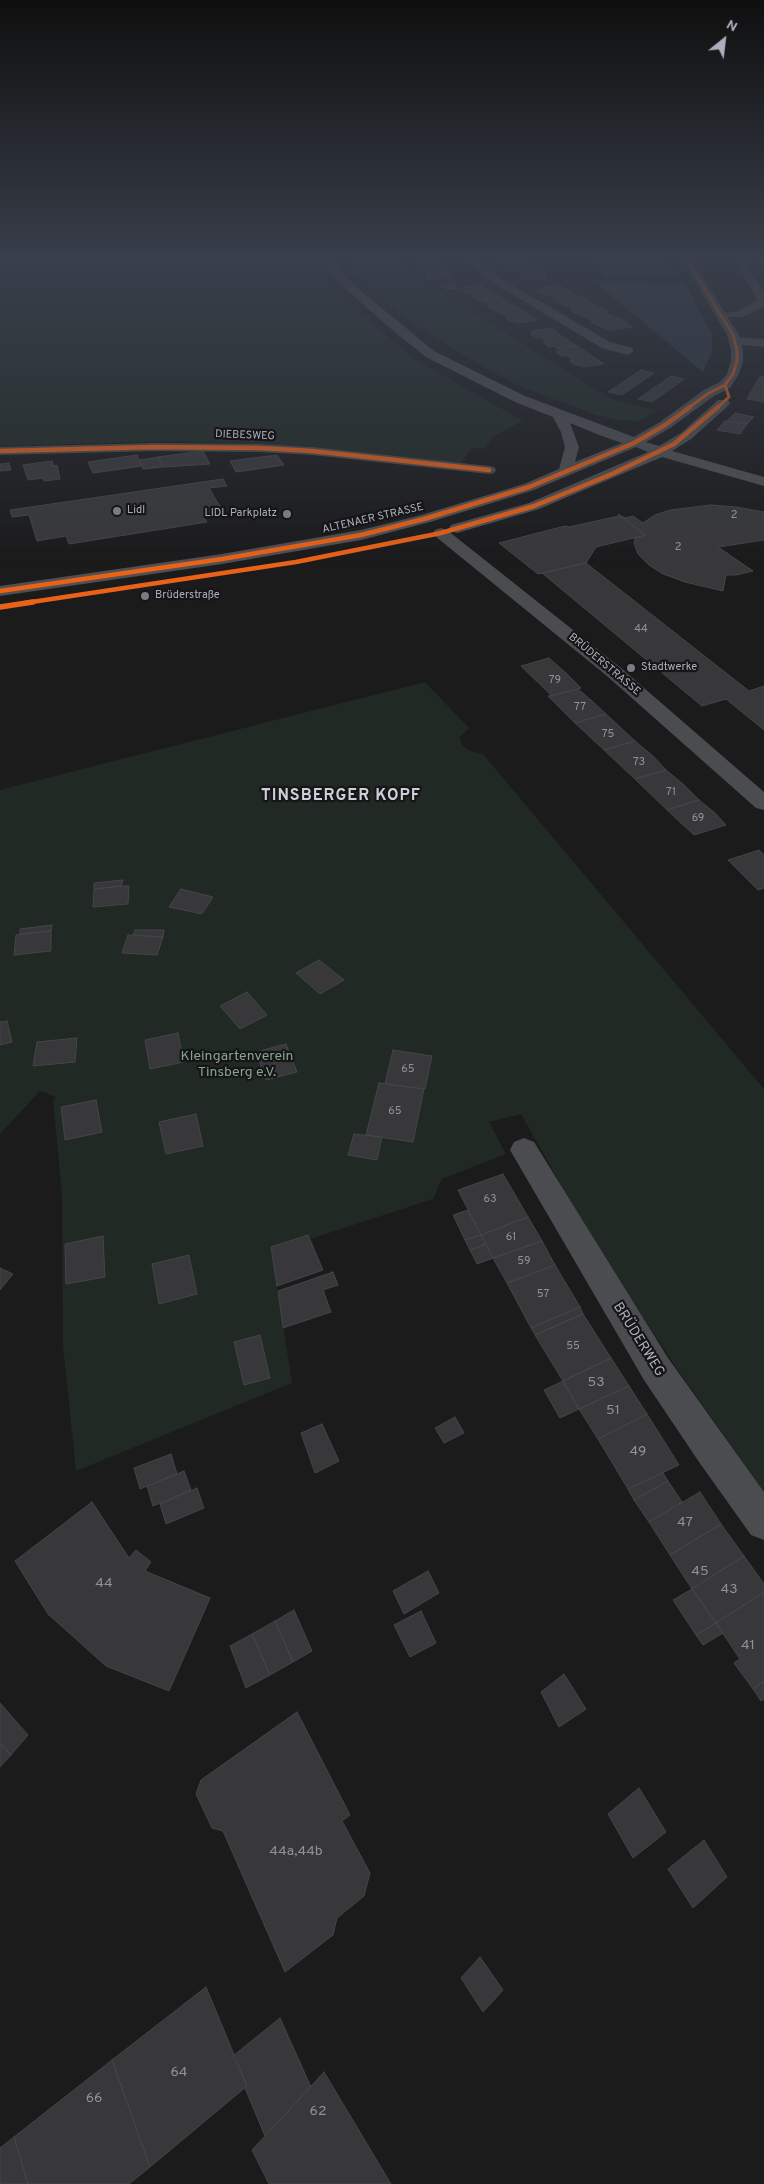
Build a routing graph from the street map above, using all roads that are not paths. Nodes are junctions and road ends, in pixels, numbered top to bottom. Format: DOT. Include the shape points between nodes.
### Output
graph roads {
  1 [pos="442,360"];
  2 [pos="737,360"];
  3 [pos="725,385"];
  4 [pos="559,415"];
  5 [pos="634,443"];
  6 [pos="0,451"];
  7 [pos="660,452"];
  8 [pos="489,470"];
  9 [pos="566,471"];
  10 [pos="764,482"];
  11 [pos="424,519"];
  12 [pos="441,533"];
  13 [pos="12,595"];
  14 [pos="0,607"];
  15 [pos="764,803"];
  16 [pos="524,1150"];
  17 [pos="764,1522"];
  1 -- 4 [label="main road"];
  2 -- 3 [label="main road, ALTENAER STRASSE" via="734,374"];
  3 -- 5 [label="main road, ALTENAER STRASSE"];
  3 -- 7 [label="main road, ALTENAER STRASSE" via="729,397 720,407 686,436"];
  4 -- 5 [label="main road"];
  4 -- 9 [label="main road" via="572,447"];
  5 -- 7 [label="main road"];
  5 -- 9 [label="main road, ALTENAER STRASSE"];
  6 -- 8 [label="street, DIEBESWEG" via="260,448"];
  7 -- 10 [label="main road"];
  7 -- 12 [label="main road, ALTENAER STRASSE" via="534,506"];
  9 -- 11 [label="main road, ALTENAER STRASSE" via="529,487"];
  11 -- 12 [label="main road, ALTENAER STRASSE"];
  11 -- 13 [label="main road, ALTENAER STRASSE" via="317,543"];
  12 -- 13 [label="main road, ALTENAER STRASSE" via="296,562"];
  12 -- 15 [label="street, BRÜDERSTRASSE" via="614,672"];
  13 -- 14 [label="main road, ALTENAER STRASSE"];
  16 -- 17 [label="street, BRÜDERWEG" via="656,1369"];
}
